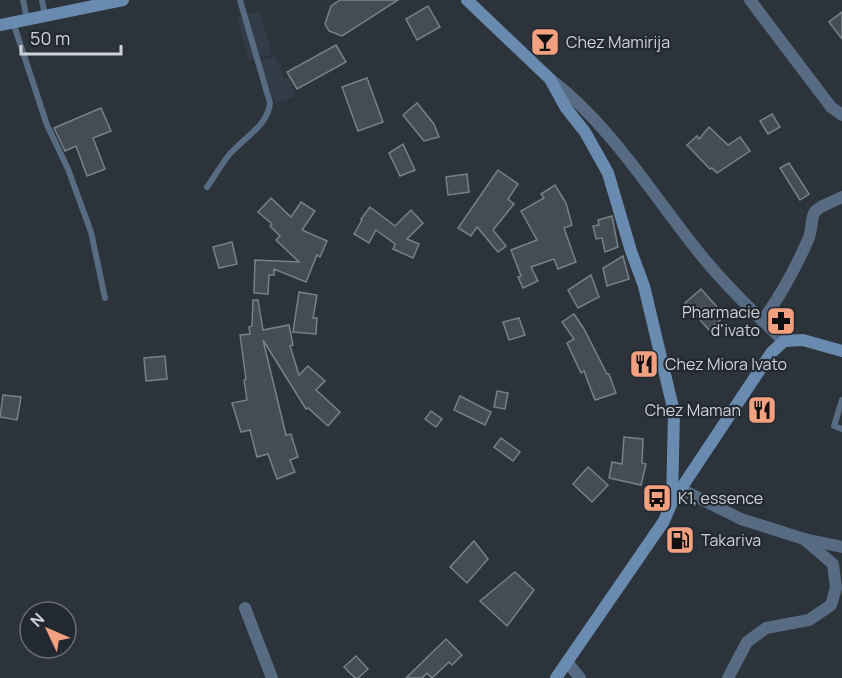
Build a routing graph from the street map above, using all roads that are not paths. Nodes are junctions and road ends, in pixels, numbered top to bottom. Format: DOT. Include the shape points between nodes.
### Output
graph roads {
  1 [pos="23,0"];
  2 [pos="42,0"];
  3 [pos="123,0"];
  4 [pos="240,0"];
  5 [pos="467,0"];
  6 [pos="750,0"];
  7 [pos="45,16"];
  8 [pos="27,19"];
  9 [pos="13,22"];
  10 [pos="0,25"];
  11 [pos="550,79"];
  12 [pos="842,115"];
  13 [pos="207,187"];
  14 [pos="842,197"];
  15 [pos="105,298"];
  16 [pos="762,321"];
  17 [pos="784,341"];
  18 [pos="842,351"];
  19 [pos="842,400"];
  20 [pos="842,429"];
  21 [pos="681,489"];
  22 [pos="672,502"];
  23 [pos="804,539"];
  24 [pos="842,546"];
  25 [pos="245,608"];
  26 [pos="567,662"];
  27 [pos="272,678"];
  28 [pos="556,678"];
  29 [pos="580,678"];
  30 [pos="728,678"];
  1 -- 8 [label="lane"];
  2 -- 7 [label="lane"];
  3 -- 7 [label="street"];
  4 -- 13 [label="lane" via="270,103 269,113 230,154"];
  5 -- 11 [label="street"];
  6 -- 12 [label="street" via="831,107"];
  7 -- 8 [label="street"];
  8 -- 9 [label="street"];
  9 -- 10 [label="street"];
  9 -- 15 [label="lane" via="47,125 92,232"];
  11 -- 16 [label="street" via="605,129 702,256"];
  11 -- 22 [label="street" via="608,173 644,286 674,412"];
  14 -- 16 [label="street" via="816,210 809,238 790,278"];
  16 -- 17 [label="street"];
  17 -- 18 [label="street" via="803,340"];
  17 -- 21 [label="street" via="771,353"];
  19 -- 20 [label="lane" via="834,426"];
  21 -- 22 [label="street"];
  21 -- 23 [label="street" via="741,519"];
  22 -- 26 [label="street" via="664,521"];
  23 -- 24 [label="street"];
  23 -- 30 [label="street" via="833,564 836,588 831,606 809,620 766,628 747,642"];
  25 -- 27 [label="street"];
  26 -- 28 [label="street"];
  26 -- 29 [label="street"];
}
